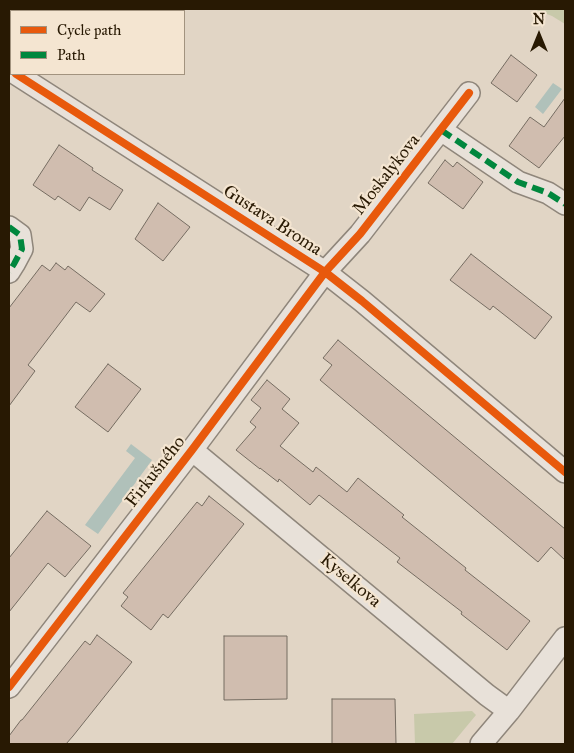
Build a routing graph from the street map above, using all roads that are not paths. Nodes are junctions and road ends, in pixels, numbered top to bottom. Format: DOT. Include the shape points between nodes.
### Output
graph roads {
  1 [pos="18,75"];
  2 [pos="469,93"];
  3 [pos="441,130"];
  4 [pos="565,204"];
  5 [pos="9,227"];
  6 [pos="9,272"];
  7 [pos="325,272"];
  8 [pos="192,450"];
  9 [pos="565,472"];
  10 [pos="565,638"];
  11 [pos="9,687"];
  12 [pos="509,711"];
  13 [pos="481,744"];
  1 -- 7 [label="street, Gustava Broma"];
  2 -- 3 [label="street, Moskalykova"];
  3 -- 4 [label="street, Moskalykova" via="518,182 548,193"];
  3 -- 7 [label="street, Moskalykova" via="360,234"];
  5 -- 6 [label="street" via="20,235 22,249"];
  7 -- 8 [label="street, Firkušného"];
  7 -- 9 [label="street, Gustava Broma"];
  8 -- 11 [label="street, Firkušného"];
  8 -- 12 [label="street, Kyselkova"];
  10 -- 12 [label="street"];
  12 -- 13 [label="street"];
}
